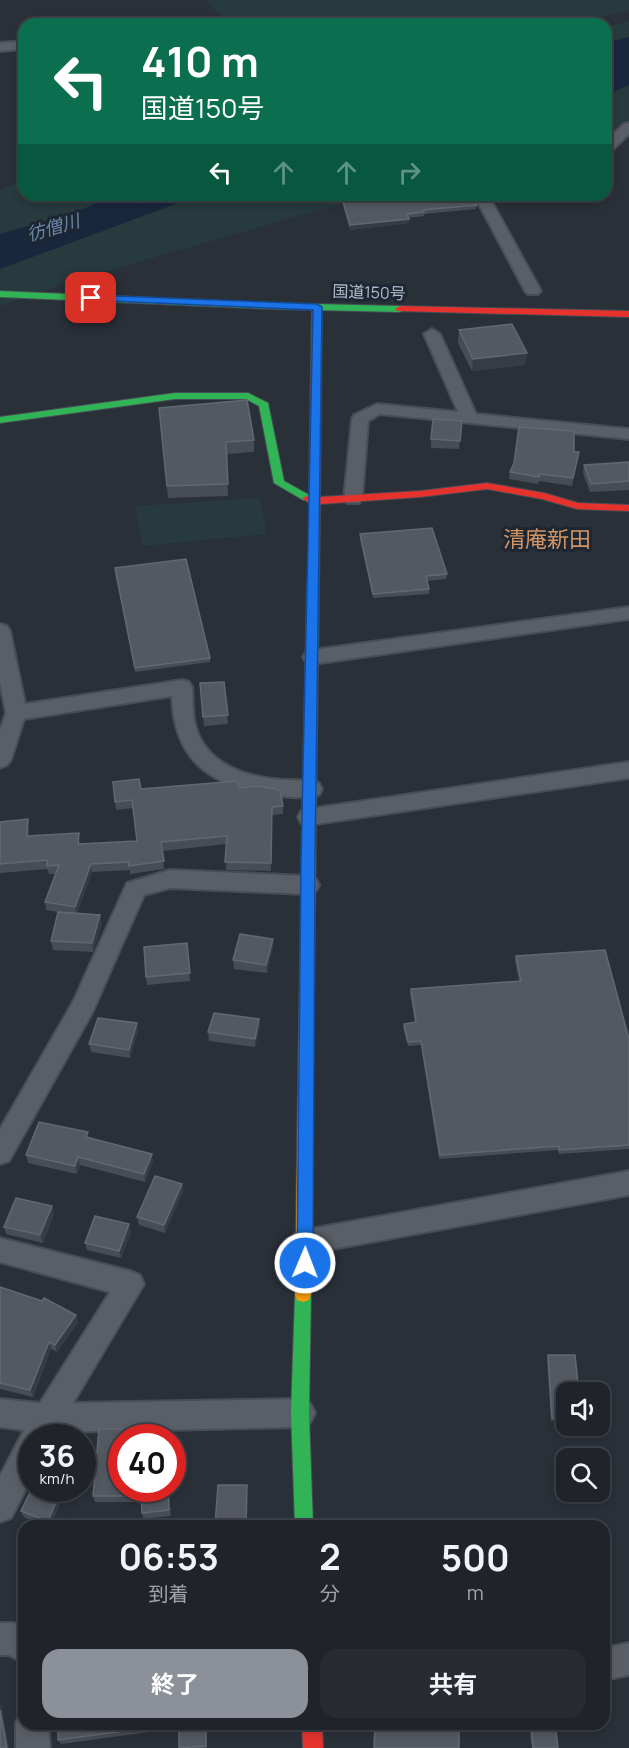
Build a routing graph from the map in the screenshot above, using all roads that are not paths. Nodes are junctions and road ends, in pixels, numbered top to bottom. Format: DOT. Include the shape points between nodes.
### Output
graph roads {
  1 [pos="18,46"];
  2 [pos="0,47"];
  3 [pos="629,127"];
  4 [pos="612,143"];
  5 [pos="484,201"];
  6 [pos="533,291"];
  7 [pos="0,294"];
  8 [pos="317,307"];
  9 [pos="629,314"];
  10 [pos="432,334"];
  11 [pos="470,417"];
  12 [pos="0,420"];
  13 [pos="629,434"];
  14 [pos="353,499"];
  15 [pos="313,501"];
  16 [pos="629,508"];
  17 [pos="629,613"];
  18 [pos="0,631"];
  19 [pos="313,657"];
  20 [pos="16,713"];
  21 [pos="0,760"];
  22 [pos="629,770"];
  23 [pos="311,789"];
  24 [pos="309,816"];
  25 [pos="308,885"];
  26 [pos="0,1153"];
  27 [pos="629,1183"];
  28 [pos="305,1242"];
  29 [pos="0,1250"];
  30 [pos="0,1413"];
  31 [pos="300,1413"];
  32 [pos="32,1424"];
  33 [pos="43,1424"];
  34 [pos="96,1424"];
  35 [pos="18,1473"];
  36 [pos="0,1508"];
  37 [pos="304,1520"];
  38 [pos="0,1639"];
  39 [pos="18,1642"];
  40 [pos="629,1659"];
  41 [pos="610,1663"];
  42 [pos="32,1730"];
  43 [pos="312,1730"];
  44 [pos="33,1748"];
  45 [pos="313,1748"];
  1 -- 2 [label="street"];
  3 -- 4 [label="street"];
  5 -- 6 [label="street"];
  7 -- 8 [label="main road, 国道150号"];
  8 -- 9 [label="main road, 国道150号"];
  8 -- 15 [label="main road"];
  10 -- 11 [label="street"];
  11 -- 13 [label="street"];
  11 -- 14 [label="street" via="377,410 360,419"];
  12 -- 15 [label="main road" via="175,396 248,396 264,405 279,483"];
  14 -- 15 [label="main road"];
  14 -- 16 [label="main road" via="487,486 544,495 577,506"];
  15 -- 19 [label="main road"];
  17 -- 19 [label="street"];
  18 -- 20 [label="street"];
  19 -- 23 [label="main road"];
  20 -- 21 [label="street"];
  20 -- 23 [label="street" via="182,687 186,729 196,751 211,768 237,780"];
  22 -- 24 [label="street"];
  23 -- 24 [label="main road"];
  24 -- 25 [label="main road"];
  25 -- 26 [label="street" via="170,879 135,889 83,1006"];
  25 -- 28 [label="main road"];
  27 -- 28 [label="street"];
  28 -- 31 [label="main road"];
  29 -- 33 [label="street" via="130,1284"];
  30 -- 32 [label="street"];
  31 -- 34 [label="street"];
  31 -- 37 [label="main road"];
  35 -- 36 [label="street"];
  38 -- 39 [label="street"];
  40 -- 41 [label="street"];
  42 -- 44 [label="street"];
  43 -- 45 [label="main road"];
}
